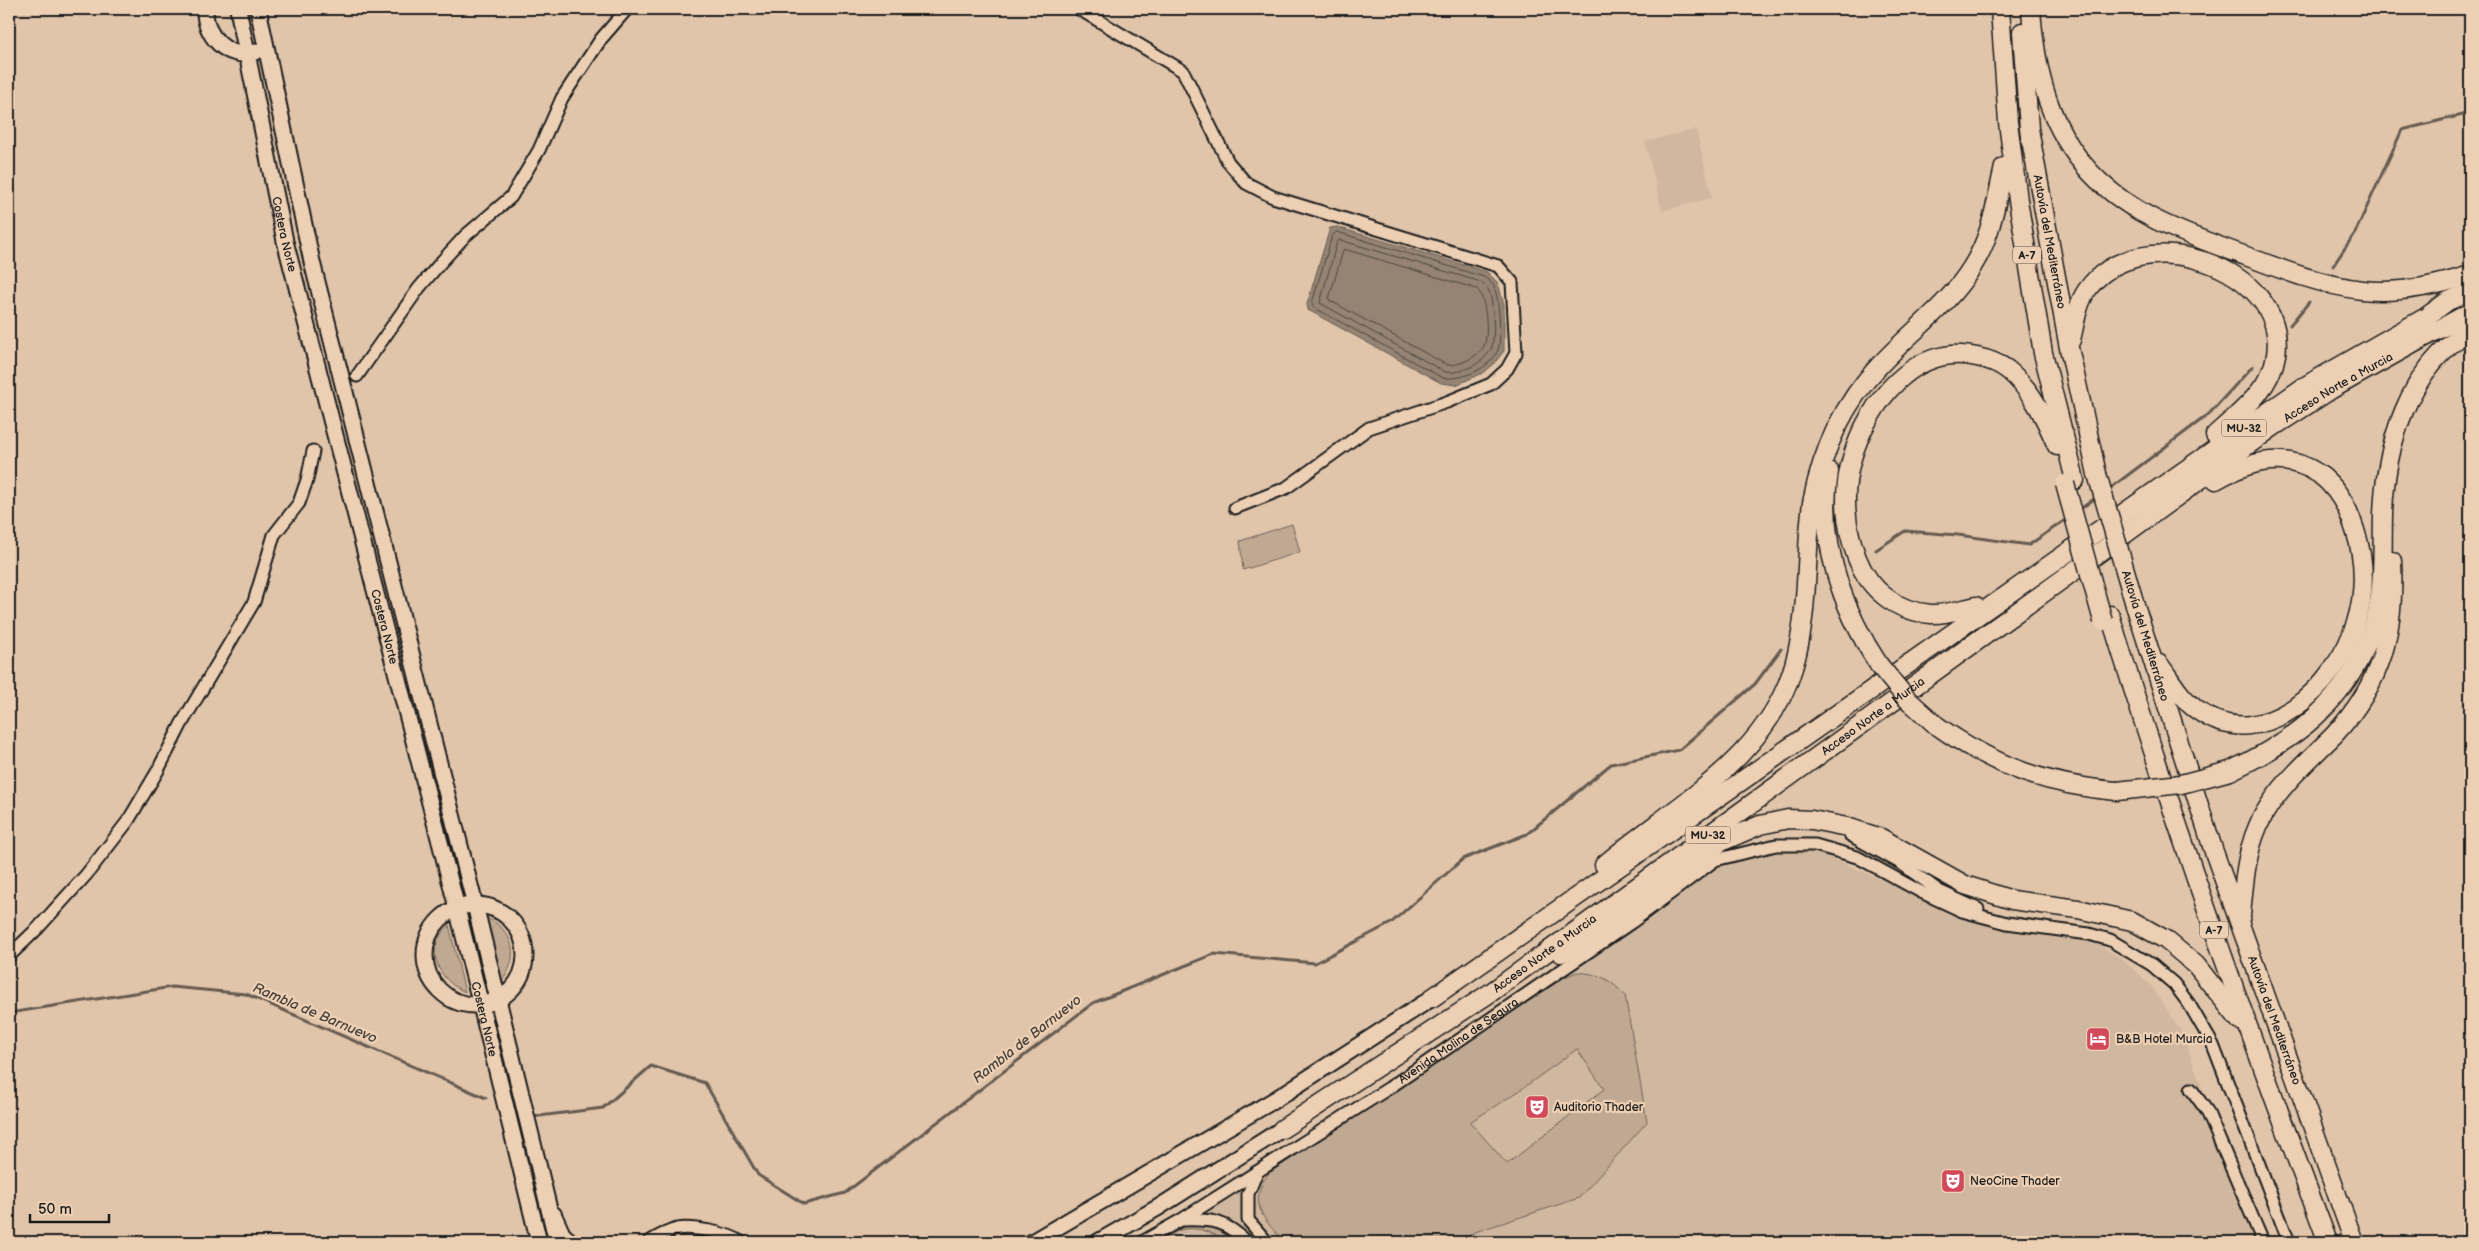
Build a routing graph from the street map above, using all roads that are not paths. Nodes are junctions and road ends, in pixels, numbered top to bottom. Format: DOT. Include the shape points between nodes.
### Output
graph roads {
  1 [pos="205,9"];
  2 [pos="238,9"];
  3 [pos="258,9"];
  4 [pos="627,9"];
  5 [pos="1079,9"];
  6 [pos="2021,9"];
  7 [pos="2030,9"];
  8 [pos="2000,17"];
  9 [pos="266,49"];
  10 [pos="247,55"];
  11 [pos="2004,167"];
  12 [pos="2470,275"];
  13 [pos="2470,292"];
  14 [pos="2448,301"];
  15 [pos="2470,312"];
  16 [pos="2470,330"];
  17 [pos="2069,348"];
  18 [pos="357,376"];
  19 [pos="1864,382"];
  20 [pos="2215,436"];
  21 [pos="2057,446"];
  22 [pos="313,451"];
  23 [pos="2386,470"];
  24 [pos="2070,482"];
  25 [pos="1235,508"];
  26 [pos="2128,532"];
  27 [pos="1976,606"];
  28 [pos="2106,618"];
  29 [pos="2148,648"];
  30 [pos="1812,820"];
  31 [pos="1569,895"];
  32 [pos="475,905"];
  33 [pos="457,908"];
  34 [pos="2007,922"];
  35 [pos="2240,922"];
  36 [pos="9,956"];
  37 [pos="1490,993"];
  38 [pos="1432,998"];
  39 [pos="498,1000"];
  40 [pos="480,1005"];
  41 [pos="2240,1021"];
  42 [pos="2253,1045"];
  43 [pos="2191,1089"];
  44 [pos="1282,1129"];
  45 [pos="539,1172"];
  46 [pos="1257,1172"];
  47 [pos="1181,1220"];
  48 [pos="539,1242"];
  49 [pos="557,1242"];
  50 [pos="574,1242"];
  51 [pos="649,1242"];
  52 [pos="741,1242"];
  53 [pos="1032,1242"];
  54 [pos="1098,1242"];
  55 [pos="1142,1242"];
  56 [pos="1247,1242"];
  57 [pos="1266,1242"];
  58 [pos="2263,1242"];
  59 [pos="2289,1242"];
  60 [pos="2328,1242"];
  61 [pos="2354,1242"];
  1 -- 10 [label="main road" via="208,28 217,42 231,52"];
  2 -- 10 [label="main road, Costera Norte"];
  3 -- 9 [label="main road, Costera Norte"];
  4 -- 18 [label="street" via="601,39 562,98 539,150 511,196 442,261"];
  5 -- 25 [label="street" via="1183,71 1228,162 1246,183 1274,197 1498,266 1512,282 1516,353 1507,369 1491,384 1369,428 1286,488"];
  6 -- 17 [label="highway, Autovía del Mediterráneo / A-7" via="2029,129"];
  7 -- 12 [label="highway" via="2041,83 2057,124 2082,163 2113,194 2136,210 2202,240 2336,285 2363,290 2408,289"];
  8 -- 11 [label="highway" via="1995,50"];
  8 -- 24 [label="highway, Autovía del Mediterráneo / A-7" via="2012,160 2042,352"];
  9 -- 10 [label="main road"];
  9 -- 32 [label="main road, Costera Norte" via="312,262"];
  10 -- 33 [label="main road, Costera Norte" via="285,241"];
  11 -- 19 [label="highway" via="1989,232 1973,266 1943,304"];
  11 -- 21 [label="highway" via="2025,311"];
  13 -- 14 [label="highway, Acceso Norte a Murcia / MU-32"];
  14 -- 20 [label="highway" via="2422,310 2313,371"];
  14 -- 38 [label="highway, Acceso Norte a Murcia / MU-32" via="2426,317 2304,386"];
  15 -- 26 [label="highway, Acceso Norte a Murcia / MU-32" via="2356,375 2282,421"];
  16 -- 23 [label="highway" via="2432,365 2420,382 2396,430"];
  17 -- 20 [label="highway" via="2080,304 2087,291 2115,264 2145,255 2172,254 2192,257 2228,272 2264,305 2274,330 2276,355 2257,395"];
  17 -- 29 [label="highway, Autovía del Mediterráneo / A-7, bridge" via="2097,474"];
  19 -- 23 [label="highway, bridge" via="1847,415 1831,459 1827,485 1826,528 1838,582 1854,625 1879,665 1907,699 1936,725 1974,751 2014,770 2074,786 2117,790 2181,784 2230,771 2311,722 2336,696 2356,667 2372,630 2381,586"];
  19 -- 31 [label="highway" via="1833,432 1816,480 1798,650 1790,679 1774,712 1754,740 1720,775"];
  20 -- 27 [label="highway"];
  21 -- 24 [label="highway"];
  21 -- 27 [label="highway" via="2042,411 2027,389 2007,370 1985,358 1964,354 1942,355 1908,372 1884,397 1859,436 1846,487 1846,518 1861,569 1873,588 1890,602 1925,613"];
  22 -- 36 [label="street" via="299,503 274,535 254,602 182,723 157,772 132,813 86,875"];
  23 -- 35 [label="highway" via="2393,590 2390,631 2384,652 2370,686 2351,714 2286,783 2264,813 2248,856"];
  24 -- 28 [label="highway, Autovía del Mediterráneo / A-7"];
  26 -- 29 [label="highway" via="2154,522 2234,470 2252,463 2283,461 2312,470 2333,486 2348,509 2361,553 2360,608 2344,653 2310,696 2276,718 2256,725 2244,725 2218,722 2207,716 2179,694"];
  26 -- 37 [label="highway, Acceso Norte a Murcia / MU-32"];
  27 -- 31 [label="highway"];
  28 -- 41 [label="highway" via="2142,750 2221,976"];
  28 -- 42 [label="highway, Autovía del Mediterráneo / A-7"];
  29 -- 35 [label="highway, Autovía del Mediterráneo / A-7"];
  30 -- 34 [label="street" via="1861,840 1939,891"];
  30 -- 37 [label="highway" via="1788,819 1760,825 1724,842 1584,941"];
  30 -- 41 [label="highway" via="1881,838 1965,885 2003,897 2132,922 2166,940 2196,966"];
  31 -- 38 [label="highway"];
  32 -- 33 [label="main road"];
  32 -- 39 [label="main road, Costera Norte"];
  32 -- 39 [label="main road" via="492,908 506,916 518,928 524,943 525,960 521,976"];
  33 -- 40 [label="main road, Costera Norte"];
  33 -- 40 [label="main road" via="442,918 431,932 426,949 427,967 434,983 446,996"];
  34 -- 46 [label="street, Avenida Molina de Segura" via="1962,911 1857,857 1815,845 1776,845 1715,860 1632,922 1389,1088"];
  34 -- 59 [label="street" via="2110,940 2152,965 2174,984 2213,1045"];
  35 -- 61 [label="highway, Autovía del Mediterráneo / A-7"];
  37 -- 44 [label="highway, Acceso Norte a Murcia / MU-32"];
  38 -- 53 [label="main road" via="1276,1099"];
  39 -- 40 [label="main road"];
  39 -- 45 [label="main road, Costera Norte"];
  40 -- 48 [label="main road, Costera Norte"];
  41 -- 42 [label="highway"];
  42 -- 60 [label="highway, Autovía del Mediterráneo / A-7"];
  43 -- 58 [label="street" via="2207,1111"];
  44 -- 54 [label="main road"];
  45 -- 49 [label="main road, Costera Norte"];
  45 -- 50 [label="street" via="564,1233"];
  46 -- 47 [label="street, Avenida Molina de Segura"];
  46 -- 57 [label="street" via="1248,1194 1248,1220"];
  47 -- 55 [label="street, Avenida Molina de Segura"];
  47 -- 56 [label="street" via="1207,1219 1233,1228"];
  51 -- 52 [label="street" via="679,1228 720,1233"];
}
